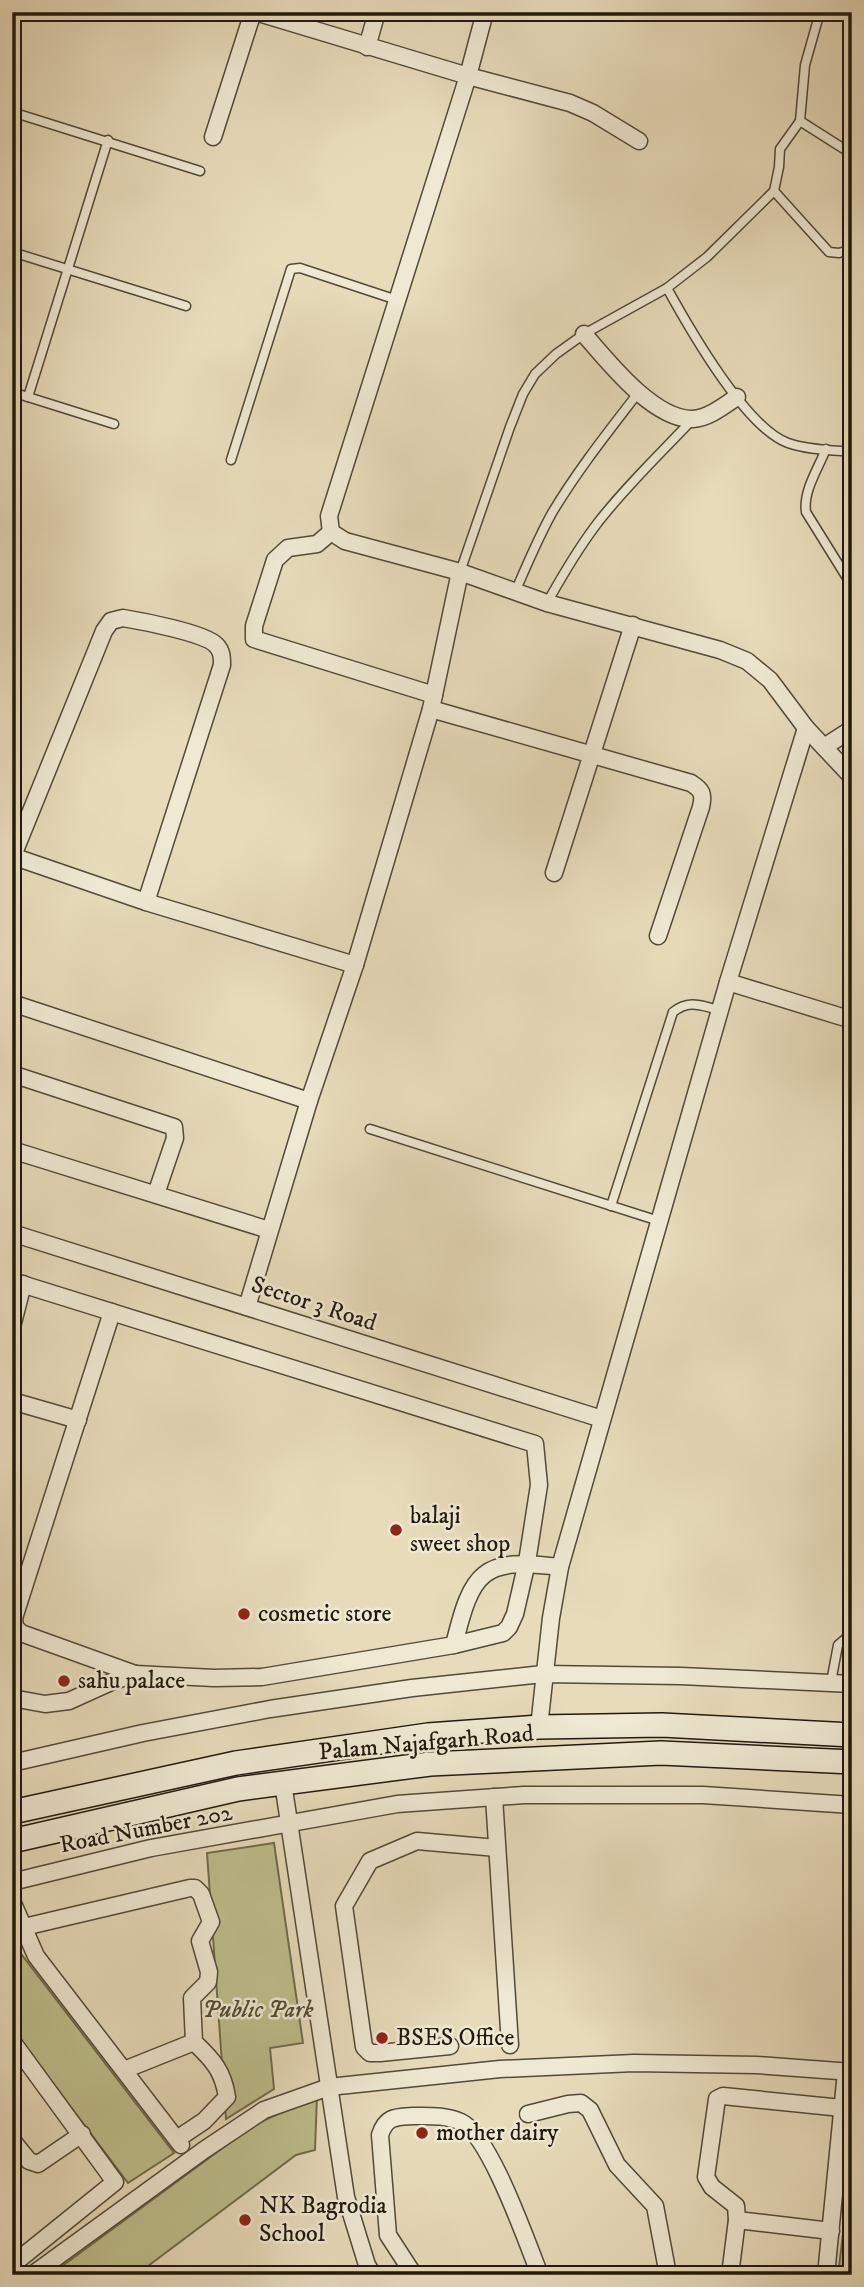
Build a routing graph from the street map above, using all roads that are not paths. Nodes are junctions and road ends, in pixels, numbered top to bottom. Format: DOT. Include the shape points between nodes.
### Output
graph roads {
  1 [pos="254,12"];
  2 [pos="377,12"];
  3 [pos="485,12"];
  4 [pos="820,12"];
  5 [pos="367,47"];
  6 [pos="468,76"];
  7 [pos="12,112"];
  8 [pos="800,121"];
  9 [pos="213,137"];
  10 [pos="108,140"];
  11 [pos="639,141"];
  12 [pos="852,154"];
  13 [pos="200,171"];
  14 [pos="774,191"];
  15 [pos="852,249"];
  16 [pos="12,252"];
  17 [pos="68,269"];
  18 [pos="667,288"];
  19 [pos="397,300"];
  20 [pos="186,306"];
  21 [pos="584,334"];
  22 [pos="12,392"];
  23 [pos="638,393"];
  24 [pos="28,397"];
  25 [pos="737,397"];
  26 [pos="693,419"];
  27 [pos="114,424"];
  28 [pos="826,449"];
  29 [pos="852,452"];
  30 [pos="231,460"];
  31 [pos="331,532"];
  32 [pos="460,572"];
  33 [pos="852,586"];
  34 [pos="515,592"];
  35 [pos="547,603"];
  36 [pos="633,625"];
  37 [pos="432,702"];
  38 [pos="806,728"];
  39 [pos="852,729"];
  40 [pos="824,747"];
  41 [pos="590,754"];
  42 [pos="852,777"];
  43 [pos="12,857"];
  44 [pos="554,873"];
  45 [pos="146,901"];
  46 [pos="659,936"];
  47 [pos="355,965"];
  48 [pos="728,982"];
  49 [pos="12,1003"];
  50 [pos="720,1010"];
  51 [pos="852,1020"];
  52 [pos="12,1074"];
  53 [pos="309,1101"];
  54 [pos="370,1129"];
  55 [pos="12,1150"];
  56 [pos="156,1194"];
  57 [pos="611,1206"];
  58 [pos="659,1222"];
  59 [pos="269,1230"];
  60 [pos="12,1233"];
  61 [pos="17,1283"];
  62 [pos="247,1307"];
  63 [pos="113,1312"];
  64 [pos="12,1327"];
  65 [pos="12,1401"];
  66 [pos="602,1419"];
  67 [pos="78,1420"];
  68 [pos="527,1562"];
  69 [pos="560,1567"];
  70 [pos="852,1633"];
  71 [pos="454,1645"];
  72 [pos="135,1674"];
  73 [pos="543,1674"];
  74 [pos="831,1682"];
  75 [pos="852,1684"];
  76 [pos="12,1698"];
  77 [pos="539,1727"];
  78 [pos="852,1735"];
  79 [pos="852,1762"];
  80 [pos="12,1763"];
  81 [pos="283,1783"];
  82 [pos="494,1797"];
  83 [pos="852,1805"];
  84 [pos="12,1812"];
  85 [pos="290,1824"];
  86 [pos="12,1841"];
  87 [pos="497,1848"];
  88 [pos="12,1882"];
  89 [pos="12,1901"];
  90 [pos="24,1927"];
  91 [pos="12,2041"];
  92 [pos="194,2042"];
  93 [pos="510,2045"];
  94 [pos="450,2046"];
  95 [pos="124,2070"];
  96 [pos="849,2072"];
  97 [pos="329,2087"];
  98 [pos="842,2108"];
  99 [pos="528,2113"];
  100 [pos="82,2134"];
  101 [pos="177,2139"];
  102 [pos="12,2140"];
  103 [pos="192,2159"];
  104 [pos="737,2220"];
  105 [pos="831,2231"];
  106 [pos="12,2265"];
  107 [pos="32,2275"];
  108 [pos="373,2275"];
  109 [pos="414,2275"];
  110 [pos="540,2275"];
  111 [pos="668,2275"];
  112 [pos="730,2275"];
  113 [pos="826,2275"];
  1 -- 5 [label="street"];
  1 -- 9 [label="street"];
  2 -- 5 [label="street"];
  3 -- 6 [label="street"];
  4 -- 8 [label="lane" via="805,65"];
  5 -- 6 [label="street"];
  6 -- 11 [label="street" via="570,103"];
  6 -- 19 [label="street"];
  7 -- 10 [label="lane"];
  8 -- 12 [label="lane"];
  8 -- 14 [label="lane" via="779,149"];
  10 -- 13 [label="lane"];
  10 -- 17 [label="lane"];
  14 -- 15 [label="lane" via="829,252"];
  14 -- 18 [label="lane" via="707,257"];
  16 -- 17 [label="lane"];
  17 -- 20 [label="lane"];
  17 -- 24 [label="lane"];
  18 -- 21 [label="lane"];
  18 -- 25 [label="lane"];
  19 -- 30 [label="lane" via="300,268 291,270"];
  19 -- 31 [label="street" via="329,516"];
  21 -- 23 [label="street"];
  21 -- 32 [label="lane" via="535,374 523,394"];
  22 -- 24 [label="lane"];
  23 -- 26 [label="street" via="674,414"];
  23 -- 34 [label="lane" via="553,512"];
  24 -- 27 [label="lane"];
  25 -- 26 [label="street" via="711,414"];
  25 -- 28 [label="lane" via="769,432 786,442"];
  26 -- 35 [label="lane" via="597,524"];
  28 -- 29 [label="lane"];
  28 -- 33 [label="lane" via="805,502"];
  31 -- 32 [label="street" via="345,541"];
  31 -- 37 [label="street" via="317,544 288,548 275,560 254,639"];
  32 -- 34 [label="street"];
  32 -- 37 [label="street"];
  34 -- 35 [label="street"];
  35 -- 36 [label="street"];
  36 -- 38 [label="street" via="747,661 771,680"];
  36 -- 41 [label="street"];
  37 -- 41 [label="street"];
  37 -- 47 [label="street"];
  38 -- 40 [label="street"];
  38 -- 48 [label="street"];
  39 -- 40 [label="street"];
  40 -- 42 [label="street"];
  41 -- 44 [label="street"];
  41 -- 46 [label="street" via="700,789 701,807"];
  43 -- 45 [label="street"];
  43 -- 45 [label="street" via="111,621 123,618 200,637 214,642 221,651 222,666"];
  45 -- 47 [label="street"];
  47 -- 53 [label="street"];
  48 -- 50 [label="street"];
  48 -- 51 [label="street"];
  49 -- 53 [label="street"];
  50 -- 57 [label="lane" via="692,1004 673,1012"];
  50 -- 58 [label="street"];
  52 -- 56 [label="street" via="174,1127 175,1138"];
  53 -- 59 [label="street"];
  54 -- 57 [label="lane"];
  55 -- 56 [label="street"];
  56 -- 59 [label="street"];
  57 -- 58 [label="lane"];
  58 -- 66 [label="street"];
  59 -- 62 [label="street"];
  60 -- 62 [label="street, Sector 3 Road"];
  61 -- 63 [label="street"];
  61 -- 64 [label="street"];
  62 -- 66 [label="street, Sector 3 Road"];
  63 -- 67 [label="street"];
  63 -- 68 [label="street" via="535,1444 540,1485"];
  65 -- 67 [label="street"];
  66 -- 69 [label="street"];
  67 -- 72 [label="street" via="15,1627"];
  68 -- 69 [label="street"];
  68 -- 71 [label="street" via="494,1567 481,1577 462,1611"];
  68 -- 71 [label="street" via="509,1627 492,1637"];
  69 -- 73 [label="street"];
  70 -- 74 [label="lane" via="838,1646"];
  71 -- 72 [label="street" via="262,1677"];
  72 -- 76 [label="street" via="69,1701 45,1704"];
  73 -- 74 [label="street"];
  73 -- 77 [label="street"];
  73 -- 80 [label="street" via="270,1709"];
  74 -- 75 [label="street"];
  77 -- 78 [label="main road, Palam Najafgarh Road" via="662,1726"];
  77 -- 84 [label="main road, Palam Najafgarh Road" via="428,1735 236,1763"];
  79 -- 81 [label="main road, Palam Najafgarh Road" via="661,1753 430,1764"];
  81 -- 85 [label="street"];
  81 -- 86 [label="main road, Palam Najafgarh Road" via="238,1788"];
  82 -- 83 [label="street, Road Number 202" via="703,1794"];
  82 -- 85 [label="street, Road Number 202" via="397,1804"];
  82 -- 87 [label="street"];
  85 -- 88 [label="street, Road Number 202" via="151,1848"];
  85 -- 97 [label="street"];
  87 -- 93 [label="street"];
  87 -- 94 [label="street" via="417,1841 370,1861 344,1906 364,2047 370,2053 380,2053"];
  89 -- 90 [label="street"];
  90 -- 92 [label="street" via="195,1888 211,1922 200,1941 209,1972 208,1982 192,1998"];
  90 -- 95 [label="street" via="36,1956"];
  91 -- 100 [label="street"];
  92 -- 95 [label="street"];
  92 -- 101 [label="street" via="222,2074 227,2097 204,2121"];
  95 -- 101 [label="street"];
  96 -- 97 [label="street" via="634,2063 500,2069"];
  96 -- 98 [label="street"];
  97 -- 103 [label="street" via="264,2110"];
  97 -- 108 [label="street" via="346,2197"];
  98 -- 104 [label="street" via="717,2099 705,2177 736,2206"];
  98 -- 105 [label="street"];
  99 -- 111 [label="street" via="581,2103 590,2110 617,2165 654,2206"];
  100 -- 102 [label="street" via="38,2164 29,2161"];
  100 -- 106 [label="street" via="115,2182"];
  101 -- 103 [label="street"];
  103 -- 107 [label="street"];
  104 -- 105 [label="street"];
  104 -- 112 [label="street"];
  105 -- 113 [label="street"];
  109 -- 110 [label="street" via="388,2235 380,2135 383,2125 395,2117 438,2116 463,2123 476,2133 501,2179"];
}
